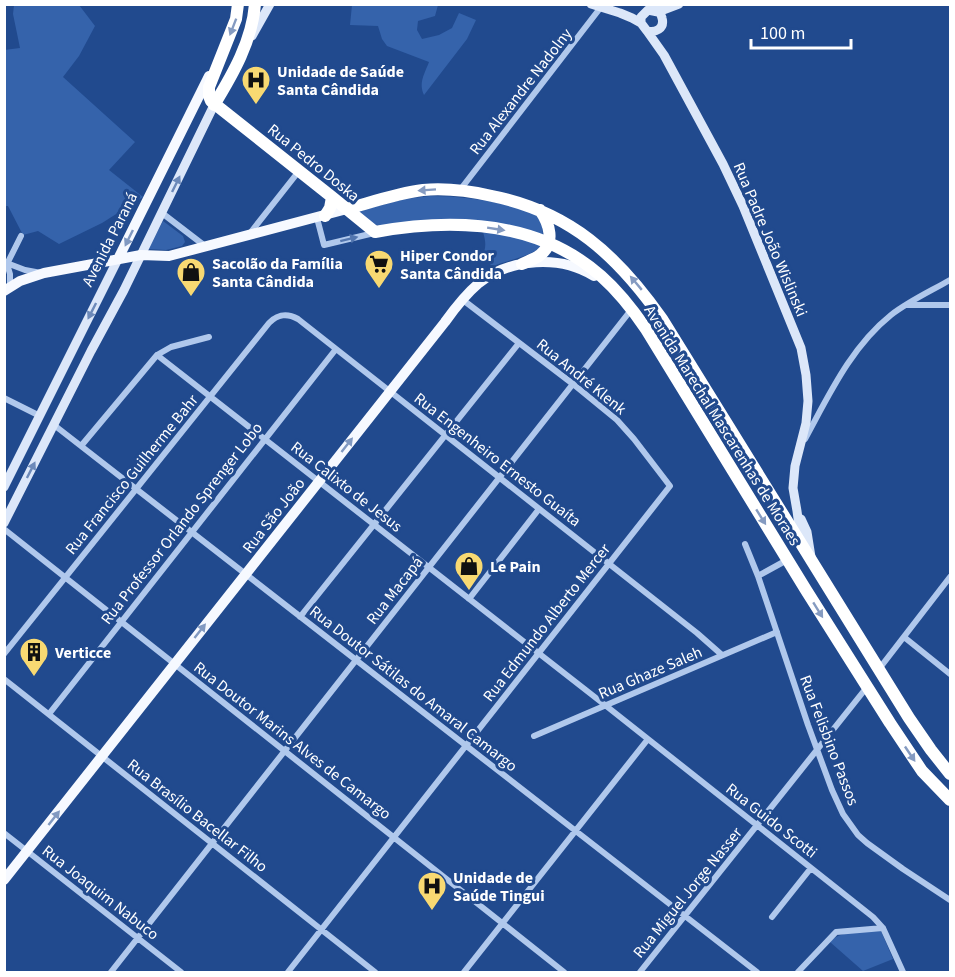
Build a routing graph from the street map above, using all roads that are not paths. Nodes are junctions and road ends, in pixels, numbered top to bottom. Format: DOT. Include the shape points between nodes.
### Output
graph roads {
  1 [pos="238,4"];
  2 [pos="255,4"];
  3 [pos="270,4"];
  4 [pos="591,4"];
  5 [pos="679,4"];
  6 [pos="685,4"];
  7 [pos="602,8"];
  8 [pos="659,16"];
  9 [pos="645,17"];
  10 [pos="223,48"];
  11 [pos="664,55"];
  12 [pos="241,57"];
  13 [pos="218,95"];
  14 [pos="232,117"];
  15 [pos="299,171"];
  16 [pos="459,190"];
  17 [pos="332,197"];
  18 [pos="369,203"];
  19 [pos="347,209"];
  20 [pos="540,210"];
  21 [pos="162,213"];
  22 [pos="321,217"];
  23 [pos="375,232"];
  24 [pos="249,235"];
  25 [pos="21,237"];
  26 [pos="549,242"];
  27 [pos="206,246"];
  28 [pos="136,256"];
  29 [pos="118,258"];
  30 [pos="6,263"];
  31 [pos="522,264"];
  32 [pos="44,273"];
  33 [pos="951,280"];
  34 [pos="611,286"];
  35 [pos="7,289"];
  36 [pos="463,300"];
  37 [pos="906,305"];
  38 [pos="951,305"];
  39 [pos="632,309"];
  40 [pos="282,315"];
  41 [pos="209,337"];
  42 [pos="519,343"];
  43 [pos="336,349"];
  44 [pos="157,355"];
  45 [pos="573,384"];
  46 [pos="390,391"];
  47 [pos="210,397"];
  48 [pos="4,398"];
  49 [pos="40,416"];
  50 [pos="54,425"];
  51 [pos="445,435"];
  52 [pos="265,439"];
  53 [pos="81,446"];
  54 [pos="800,447"];
  55 [pos="499,477"];
  56 [pos="319,481"];
  57 [pos="670,486"];
  58 [pos="742,486"];
  59 [pos="4,487"];
  60 [pos="765,487"];
  61 [pos="137,489"];
  62 [pos="539,508"];
  63 [pos="797,511"];
  64 [pos="4,523"];
  65 [pos="374,524"];
  66 [pos="4,529"];
  67 [pos="192,532"];
  68 [pos="745,543"];
  69 [pos="801,545"];
  70 [pos="788,560"];
  71 [pos="812,562"];
  72 [pos="609,564"];
  73 [pos="429,567"];
  74 [pos="246,574"];
  75 [pos="758,576"];
  76 [pos="66,577"];
  77 [pos="951,578"];
  78 [pos="806,590"];
  79 [pos="469,599"];
  80 [pos="300,616"];
  81 [pos="121,621"];
  82 [pos="777,632"];
  83 [pos="904,637"];
  84 [pos="539,653"];
  85 [pos="4,654"];
  86 [pos="722,656"];
  87 [pos="356,660"];
  88 [pos="175,664"];
  89 [pos="876,666"];
  90 [pos="951,674"];
  91 [pos="4,679"];
  92 [pos="867,687"];
  93 [pos="605,705"];
  94 [pos="49,714"];
  95 [pos="909,718"];
  96 [pos="890,723"];
  97 [pos="534,736"];
  98 [pos="648,739"];
  99 [pos="466,746"];
  100 [pos="817,749"];
  101 [pos="285,751"];
  102 [pos="102,756"];
  103 [pos="951,774"];
  104 [pos="951,800"];
  105 [pos="757,825"];
  106 [pos="576,831"];
  107 [pos="4,833"];
  108 [pos="394,837"];
  109 [pos="212,843"];
  110 [pos="27,851"];
  111 [pos="811,868"];
  112 [pos="4,880"];
  113 [pos="951,900"];
  114 [pos="685,916"];
  115 [pos="772,917"];
  116 [pos="503,924"];
  117 [pos="883,928"];
  118 [pos="321,930"];
  119 [pos="138,938"];
  120 [pos="111,972"];
  121 [pos="181,972"];
  122 [pos="288,972"];
  123 [pos="375,972"];
  124 [pos="464,972"];
  125 [pos="564,972"];
  126 [pos="640,972"];
  127 [pos="757,972"];
  128 [pos="798,972"];
  129 [pos="903,972"];
  1 -- 10 [label="highway, Avenida Paraná, one-way"];
  2 -- 12 [label="highway"];
  3 -- 12 [label="main road"];
  4 -- 7 [label="main road, Rua Padre João Wislinski"];
  5 -- 8 [label="main road"];
  6 -- 8 [label="main road"];
  7 -- 9 [label="main road, Rua Padre João Wislinski"];
  7 -- 16 [label="street, Rua Alexandre Nadolny"];
  8 -- 9 [label="main road" via="652,10"];
  8 -- 9 [label="main road" via="653,32"];
  8 -- 11 [label="main road, Rua Padre João Wislinski"];
  9 -- 11 [label="main road, Rua Padre João Wislinski"];
  10 -- 13 [label="highway" via="209,87"];
  10 -- 29 [label="main road, Avenida Paraná, one-way"];
  11 -- 54 [label="main road, Rua Padre João Wislinski" via="733,184 801,348 808,388"];
  12 -- 13 [label="highway"];
  13 -- 14 [label="highway"];
  13 -- 14 [label="highway, Rua Pedro Doska"];
  21 -- 13 [label="main road, one-way"];
  14 -- 15 [label="highway, Rua Pedro Doska"];
  15 -- 17 [label="highway, Rua Pedro Doska"];
  15 -- 24 [label="street"];
  16 -- 18 [label="highway, Avenida Marechal Mascarenhas de Moraes, one-way" via="409,192"];
  16 -- 20 [label="highway, Avenida Marechal Mascarenhas de Moraes" via="505,198"];
  17 -- 18 [label="highway"];
  17 -- 19 [label="highway, Rua Pedro Doska"];
  17 -- 22 [label="highway" via="330,208"];
  18 -- 19 [label="highway, Avenida Marechal Mascarenhas de Moraes"];
  19 -- 22 [label="main road, Avenida Marechal Mascarenhas de Moraes"];
  19 -- 23 [label="highway, Rua Pedro Doska"];
  20 -- 26 [label="highway" via="549,227"];
  60 -- 20 [label="highway, Avenida Marechal Mascarenhas de Moraes, one-way" via="671,331 640,289 600,247"];
  21 -- 27 [label="street"];
  21 -- 28 [label="main road"];
  22 -- 23 [label="street, Avenida Marechal Mascarenhas de Moraes, one-way" via="324,245"];
  22 -- 24 [label="main road, Avenida Marechal Mascarenhas de Moraes"];
  23 -- 26 [label="highway, Avenida Marechal Mascarenhas de Moraes, one-way" via="456,225 516,232"];
  24 -- 27 [label="main road, Avenida Marechal Mascarenhas de Moraes"];
  25 -- 30 [label="street"];
  26 -- 31 [label="highway" via="545,251"];
  26 -- 34 [label="highway, Avenida Marechal Mascarenhas de Moraes" via="582,261"];
  27 -- 28 [label="main road, Avenida Marechal Mascarenhas de Moraes" via="165,256"];
  28 -- 29 [label="main road, Avenida Marechal Mascarenhas de Moraes"];
  28 -- 50 [label="main road"];
  29 -- 32 [label="main road, Avenida Marechal Mascarenhas de Moraes"];
  29 -- 49 [label="main road, Avenida Paraná, one-way"];
  30 -- 32 [label="street"];
  30 -- 35 [label="street" via="10,274"];
  31 -- 34 [label="main road, Rua São João" via="571,265"];
  31 -- 36 [label="main road, Rua São João" via="491,275"];
  32 -- 35 [label="main road, Avenida Marechal Mascarenhas de Moraes"];
  33 -- 37 [label="street"];
  34 -- 39 [label="highway, Avenida Marechal Mascarenhas de Moraes"];
  36 -- 42 [label="street, Rua André Klenk"];
  36 -- 46 [label="main road, Rua São João"];
  37 -- 38 [label="street"];
  37 -- 54 [label="street" via="879,326 850,359"];
  39 -- 45 [label="street, Rua Macapá"];
  39 -- 58 [label="highway, Avenida Marechal Mascarenhas de Moraes"];
  40 -- 43 [label="street, Rua Engenheiro Ernesto Guaíta" via="298,319"];
  40 -- 47 [label="street, Rua Francisco Guilherme Bahr" via="269,323"];
  41 -- 44 [label="street"];
  42 -- 45 [label="street, Rua André Klenk"];
  42 -- 51 [label="street"];
  43 -- 46 [label="street, Rua Engenheiro Ernesto Guaíta"];
  43 -- 52 [label="street, Rua Professor Orlando Sprenger Lobo"];
  44 -- 47 [label="street, Rua Calixto de Jesus"];
  44 -- 53 [label="street"];
  45 -- 55 [label="street, Rua Macapá"];
  45 -- 57 [label="street, Rua André Klenk" via="626,429"];
  46 -- 51 [label="street, Rua Engenheiro Ernesto Guaíta"];
  56 -- 46 [label="main road, Rua São João, one-way"];
  47 -- 52 [label="street, Rua Calixto de Jesus"];
  47 -- 61 [label="street, Rua Francisco Guilherme Bahr"];
  48 -- 49 [label="street"];
  49 -- 59 [label="main road, Avenida Paraná"];
  50 -- 53 [label="street, Rua Doutor Sátilas do Amaral Camargo"];
  64 -- 50 [label="main road, one-way"];
  51 -- 55 [label="street, Rua Engenheiro Ernesto Guaíta"];
  51 -- 65 [label="street"];
  52 -- 56 [label="street, Rua Calixto de Jesus"];
  52 -- 67 [label="street, Rua Professor Orlando Sprenger Lobo"];
  53 -- 61 [label="street, Rua Doutor Sátilas do Amaral Camargo"];
  54 -- 63 [label="main road, Rua Padre João Wislinski" via="793,477"];
  55 -- 62 [label="street, Rua Engenheiro Ernesto Guaíta"];
  55 -- 73 [label="street, Rua Macapá"];
  56 -- 65 [label="street, Rua Calixto de Jesus"];
  56 -- 74 [label="main road, Rua São João"];
  57 -- 72 [label="street, Rua Edmundo Alberto Mercer"];
  58 -- 60 [label="highway" via="757,481"];
  58 -- 70 [label="highway, Avenida Marechal Mascarenhas de Moraes, one-way"];
  60 -- 69 [label="highway, Avenida Marechal Mascarenhas de Moraes"];
  61 -- 67 [label="street, Rua Doutor Sátilas do Amaral Camargo"];
  61 -- 76 [label="street, Rua Francisco Guilherme Bahr"];
  62 -- 72 [label="street, Rua Engenheiro Ernesto Guaíta"];
  62 -- 79 [label="street"];
  63 -- 69 [label="main road"];
  63 -- 71 [label="main road" via="807,532"];
  65 -- 73 [label="street, Rua Calixto de Jesus"];
  65 -- 80 [label="street"];
  66 -- 76 [label="street, Rua Doutor Marins Alves de Camargo"];
  67 -- 74 [label="street, Rua Doutor Sátilas do Amaral Camargo"];
  67 -- 81 [label="street, Rua Professor Orlando Sprenger Lobo"];
  68 -- 75 [label="street, Rua Felisbino Passos"];
  69 -- 71 [label="highway, Avenida Marechal Mascarenhas de Moraes"];
  69 -- 78 [label="highway"];
  70 -- 75 [label="street"];
  70 -- 78 [label="highway, Avenida Marechal Mascarenhas de Moraes"];
  71 -- 89 [label="highway, Avenida Marechal Mascarenhas de Moraes"];
  72 -- 84 [label="street, Rua Edmundo Alberto Mercer"];
  72 -- 86 [label="street, Rua Engenheiro Ernesto Guaíta"];
  73 -- 79 [label="street, Rua Calixto de Jesus"];
  73 -- 87 [label="street, Rua Macapá"];
  74 -- 80 [label="street, Rua Doutor Sátilas do Amaral Camargo"];
  88 -- 74 [label="main road, Rua São João, one-way"];
  75 -- 82 [label="street, Rua Felisbino Passos"];
  76 -- 81 [label="street, Rua Doutor Marins Alves de Camargo"];
  76 -- 85 [label="street, Rua Francisco Guilherme Bahr"];
  77 -- 83 [label="street"];
  78 -- 92 [label="highway, Avenida Marechal Mascarenhas de Moraes, one-way"];
  79 -- 84 [label="street, Rua Calixto de Jesus"];
  80 -- 87 [label="street, Rua Doutor Sátilas do Amaral Camargo"];
  81 -- 88 [label="street, Rua Doutor Marins Alves de Camargo"];
  81 -- 94 [label="street, Rua Professor Orlando Sprenger Lobo"];
  82 -- 86 [label="street, Rua Ghaze Saleh"];
  82 -- 100 [label="street, Rua Felisbino Passos"];
  83 -- 89 [label="street"];
  83 -- 90 [label="street"];
  84 -- 93 [label="street, Rua Calixto de Jesus"];
  84 -- 99 [label="street, Rua Edmundo Alberto Mercer"];
  86 -- 93 [label="street, Rua Ghaze Saleh"];
  87 -- 99 [label="street, Rua Doutor Sátilas do Amaral Camargo"];
  87 -- 101 [label="street, Rua Macapá"];
  88 -- 101 [label="street, Rua Doutor Marins Alves de Camargo"];
  88 -- 102 [label="main road, Rua São João"];
  89 -- 92 [label="highway"];
  89 -- 95 [label="highway, Avenida Marechal Mascarenhas de Moraes"];
  91 -- 94 [label="street, Rua Brasílio Bacellar Filho"];
  92 -- 96 [label="highway, Avenida Marechal Mascarenhas de Moraes"];
  92 -- 100 [label="street, Rua Miguel Jorge Nasser"];
  93 -- 97 [label="street, Rua Ghaze Saleh"];
  93 -- 98 [label="street, Rua Guido Scotti"];
  94 -- 102 [label="street, Rua Brasílio Bacellar Filho"];
  95 -- 96 [label="highway"];
  95 -- 103 [label="highway, Avenida Marechal Mascarenhas de Moraes"];
  96 -- 104 [label="highway, Avenida Marechal Mascarenhas de Moraes, one-way" via="922,771"];
  98 -- 105 [label="street, Rua Guido Scotti"];
  98 -- 106 [label="street"];
  99 -- 106 [label="street, Rua Doutor Sátilas do Amaral Camargo"];
  99 -- 108 [label="street, Rua Edmundo Alberto Mercer"];
  100 -- 105 [label="street, Rua Miguel Jorge Nasser"];
  100 -- 113 [label="street, Rua Felisbino Passos" via="837,802 858,835"];
  101 -- 108 [label="street, Rua Doutor Marins Alves de Camargo"];
  101 -- 109 [label="street, Rua Macapá"];
  102 -- 109 [label="street, Rua Brasílio Bacellar Filho"];
  110 -- 102 [label="main road, Rua São João, one-way"];
  105 -- 111 [label="street, Rua Guido Scotti"];
  105 -- 114 [label="street, Rua Miguel Jorge Nasser"];
  106 -- 114 [label="street, Rua Doutor Sátilas do Amaral Camargo"];
  106 -- 116 [label="street"];
  107 -- 110 [label="street, Rua Joaquim Nabuco"];
  108 -- 116 [label="street, Rua Doutor Marins Alves de Camargo"];
  108 -- 118 [label="street, Rua Edmundo Alberto Mercer"];
  109 -- 118 [label="street, Rua Brasílio Bacellar Filho"];
  109 -- 119 [label="street, Rua Macapá"];
  110 -- 112 [label="main road, Rua São João"];
  110 -- 119 [label="street, Rua Joaquim Nabuco"];
  111 -- 115 [label="street"];
  111 -- 117 [label="street, Rua Guido Scotti"];
  114 -- 126 [label="street, Rua Miguel Jorge Nasser"];
  114 -- 127 [label="street, Rua Doutor Sátilas do Amaral Camargo"];
  116 -- 124 [label="street"];
  116 -- 125 [label="street, Rua Doutor Marins Alves de Camargo"];
  117 -- 128 [label="street" via="836,932"];
  117 -- 129 [label="street, Rua Guido Scotti"];
  118 -- 122 [label="street, Rua Edmundo Alberto Mercer"];
  118 -- 123 [label="street, Rua Brasílio Bacellar Filho"];
  119 -- 120 [label="street, Rua Macapá"];
  119 -- 121 [label="street, Rua Joaquim Nabuco"];
}
